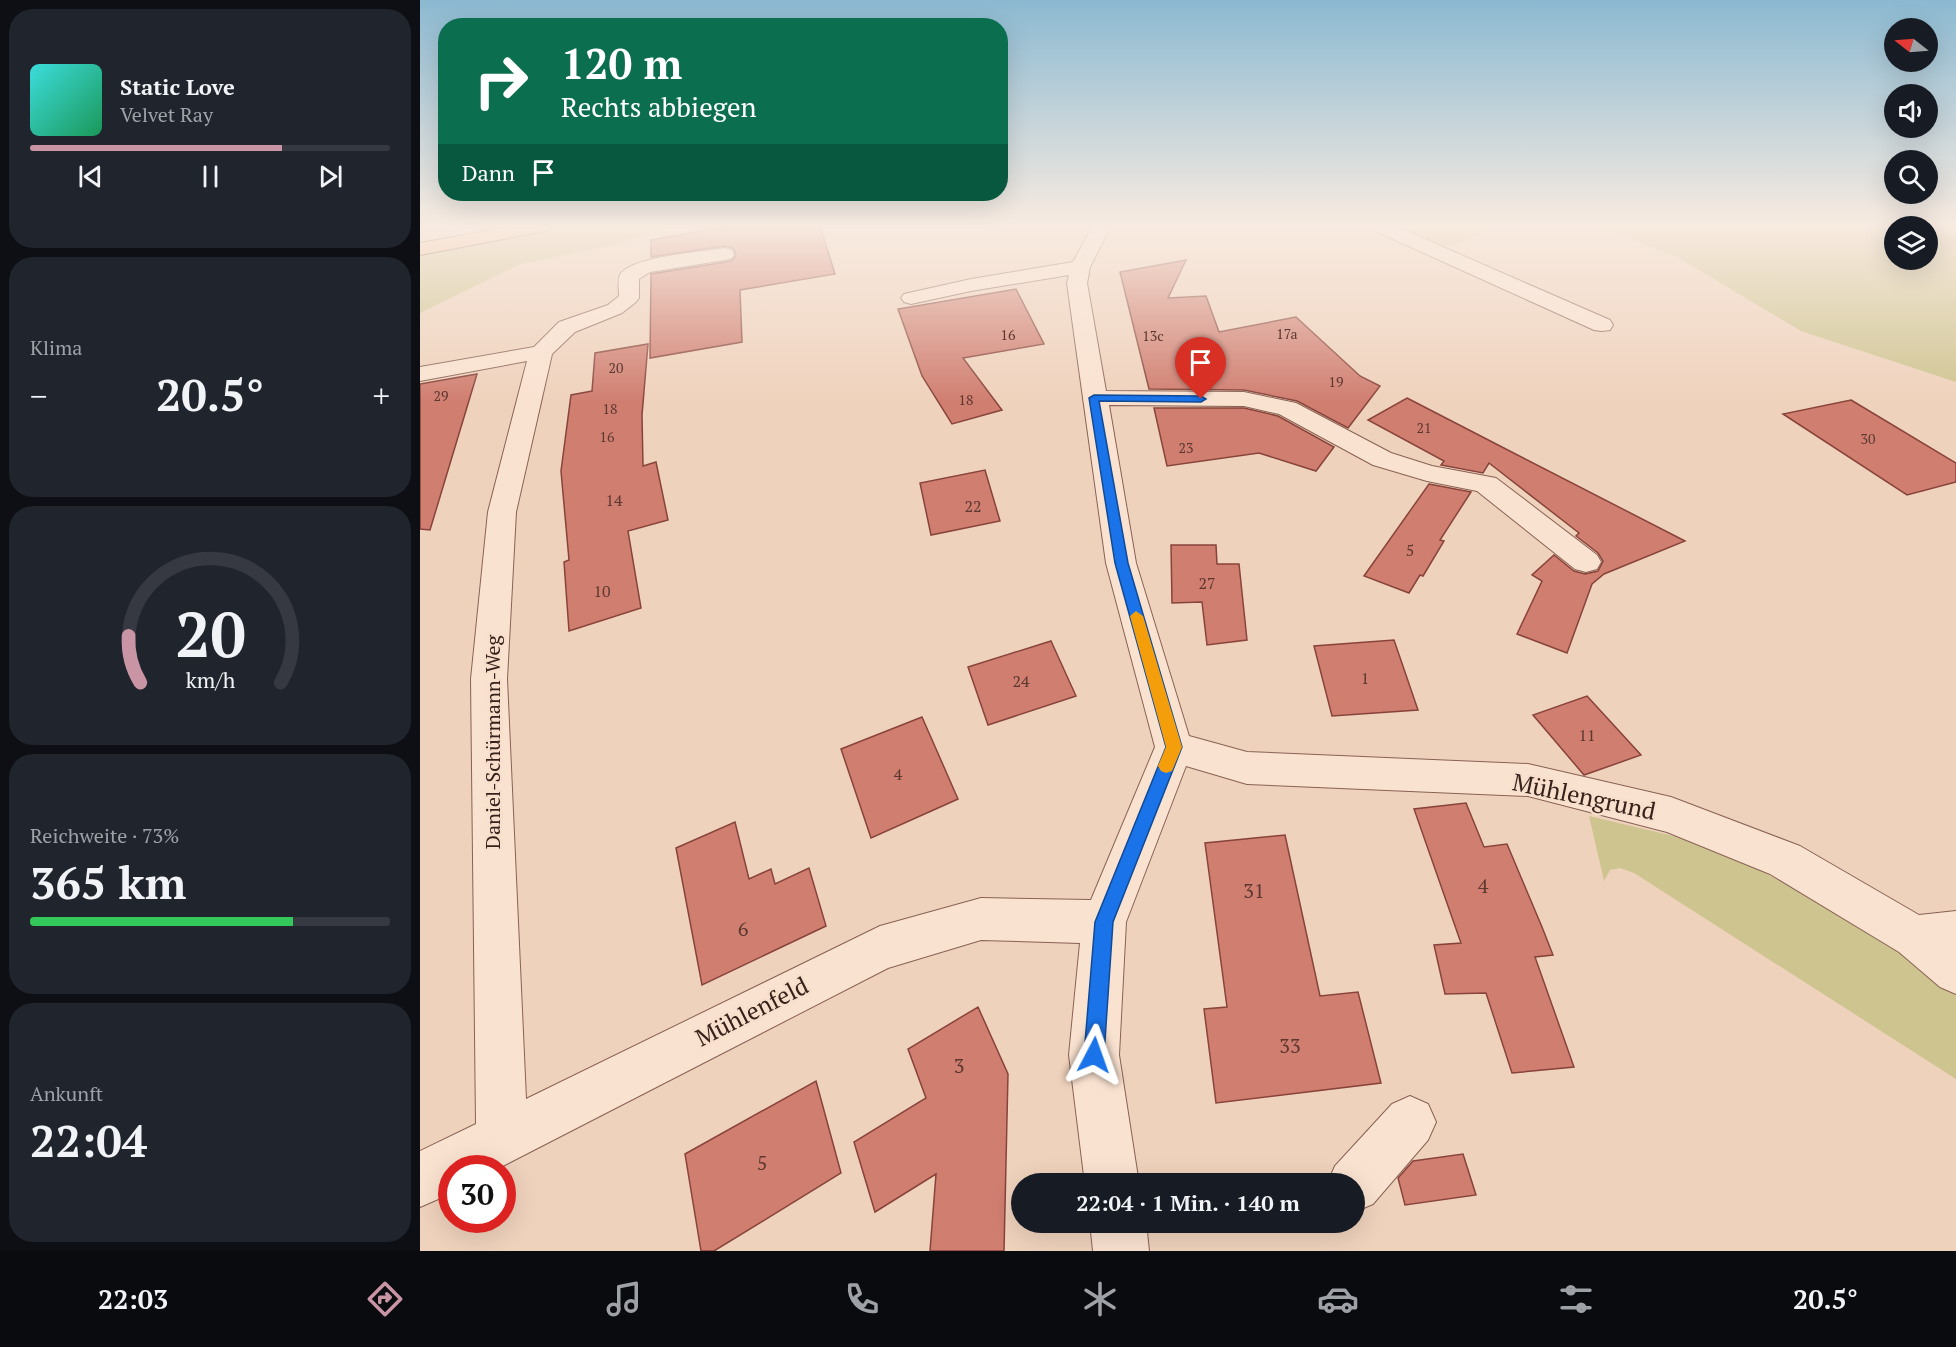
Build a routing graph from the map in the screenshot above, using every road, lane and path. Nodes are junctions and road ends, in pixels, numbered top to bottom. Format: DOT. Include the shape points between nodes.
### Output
graph roads {
  1 [pos="629,284"];
  2 [pos="975,284"];
  3 [pos="1077,284"];
  4 [pos="1511,284"];
  5 [pos="911,298"];
  6 [pos="1602,325"];
  7 [pos="541,352"];
  8 [pos="420,374"];
  9 [pos="1094,398"];
  10 [pos="1586,562"];
  11 [pos="1174,747"];
  12 [pos="1104,922"];
  13 [pos="1936,935"];
  14 [pos="1956,970"];
  15 [pos="1410,1122"];
  16 [pos="502,1137"];
  17 [pos="1110,1173"];
  18 [pos="1365,1173"];
  19 [pos="420,1180"];
  20 [pos="1119,1233"];
  21 [pos="1121,1251"];
  1 -- 7 [label="street" via="629,298 615,309 567,327"];
  2 -- 5 [label="street"];
  3 -- 9 [label="street"];
  4 -- 6 [label="street"];
  7 -- 8 [label="street"];
  7 -- 16 [label="street, Daniel-Schürmann-Weg" via="502,512 489,679"];
  9 -- 10 [label="street" via="1244,399 1287,408 1382,459 1427,473 1486,484"];
  9 -- 11 [label="street" via="1121,563"];
  11 -- 12 [label="street"];
  11 -- 13 [label="street, Mühlengrund" via="1247,768 1528,780 1671,815 1785,860"];
  12 -- 16 [label="street, Mühlenfeld" via="981,919 880,948"];
  12 -- 17 [label="street" via="1094,1055"];
  13 -- 14 [label="street, Mühlengrund"];
  15 -- 18 [label="street"];
  16 -- 19 [label="street, Mühlenfeld"];
  20 -- 21 [label="street"];
}
